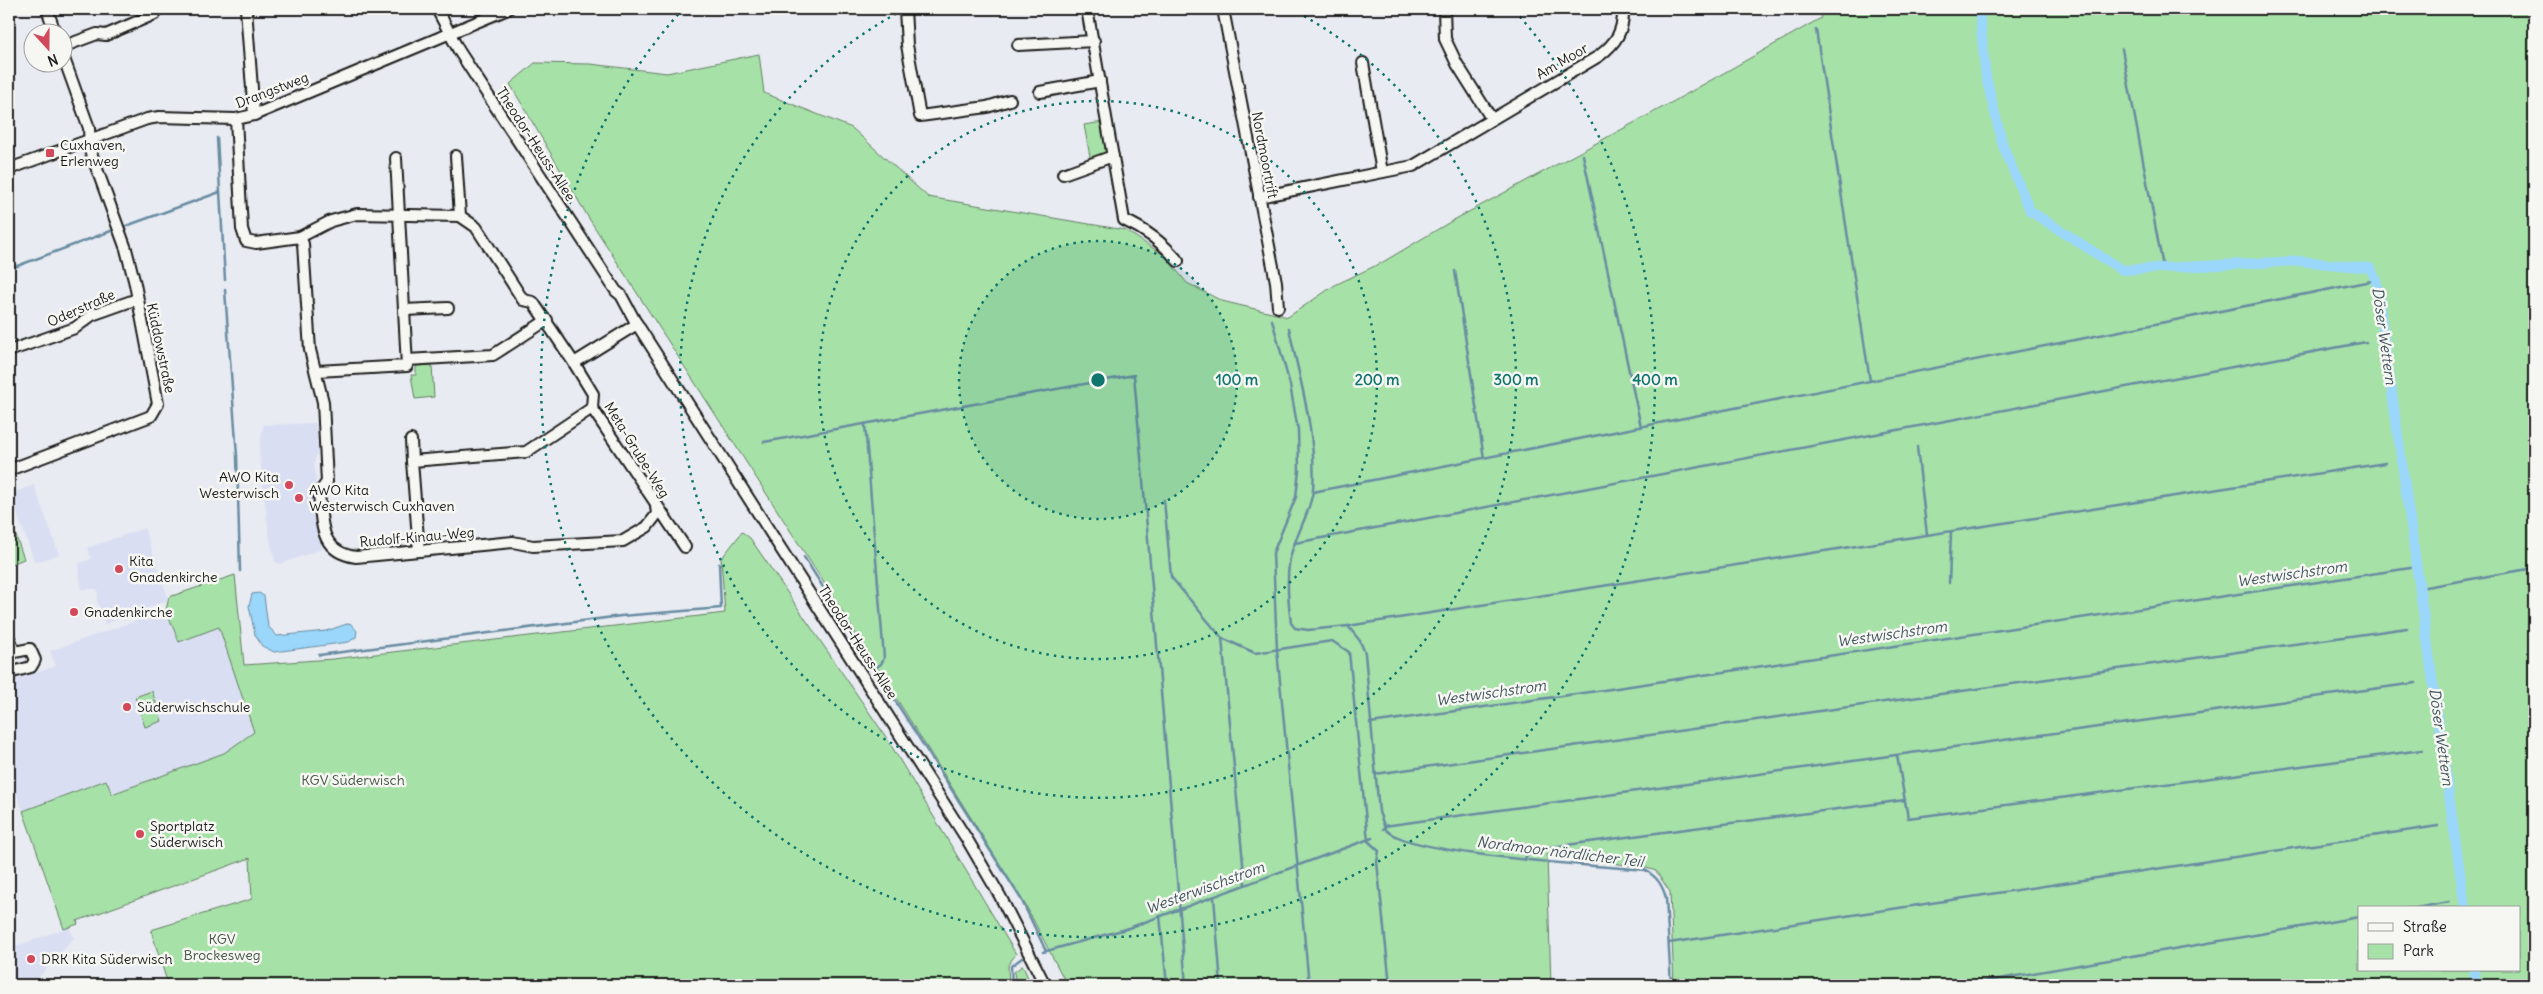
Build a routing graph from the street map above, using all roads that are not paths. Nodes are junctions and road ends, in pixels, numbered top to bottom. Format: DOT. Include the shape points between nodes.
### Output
graph roads {
  1 [pos="47,9"];
  2 [pos="246,9"];
  3 [pos="437,9"];
  4 [pos="508,9"];
  5 [pos="905,9"];
  6 [pos="1088,9"];
  7 [pos="1223,9"];
  8 [pos="1444,9"];
  9 [pos="1623,9"];
  10 [pos="157,12"];
  11 [pos="52,22"];
  12 [pos="450,32"];
  13 [pos="1094,41"];
  14 [pos="72,44"];
  15 [pos="1018,45"];
  16 [pos="1363,63"];
  17 [pos="69,72"];
  18 [pos="1100,81"];
  19 [pos="1040,92"];
  20 [pos="1010,100"];
  21 [pos="254,115"];
  22 [pos="1491,118"];
  23 [pos="236,119"];
  24 [pos="89,139"];
  25 [pos="456,156"];
  26 [pos="1113,156"];
  27 [pos="396,158"];
  28 [pos="9,169"];
  29 [pos="1382,172"];
  30 [pos="1063,174"];
  31 [pos="1259,197"];
  32 [pos="399,213"];
  33 [pos="460,216"];
  34 [pos="300,237"];
  35 [pos="1178,261"];
  36 [pos="137,299"];
  37 [pos="1278,307"];
  38 [pos="448,308"];
  39 [pos="404,310"];
  40 [pos="547,320"];
  41 [pos="636,322"];
  42 [pos="9,351"];
  43 [pos="407,360"];
  44 [pos="574,363"];
  45 [pos="317,371"];
  46 [pos="592,408"];
  47 [pos="411,440"];
  48 [pos="412,461"];
  49 [pos="9,470"];
  50 [pos="656,506"];
  51 [pos="685,547"];
  52 [pos="419,551"];
  53 [pos="9,638"];
  54 [pos="11,652"];
  55 [pos="9,673"];
  56 [pos="1045,985"];
  1 -- 11 [label="street"];
  2 -- 21 [label="street"];
  3 -- 12 [label="street, Theodor-Heuss-Allee"];
  4 -- 12 [label="street, Drangstweg"];
  5 -- 20 [label="street" via="907,45 920,116 987,107"];
  6 -- 13 [label="street"];
  7 -- 31 [label="street, Nordmoortrift"];
  8 -- 22 [label="street" via="1445,39"];
  9 -- 22 [label="street, Am Moor" via="1621,32 1614,45"];
  10 -- 14 [label="street" via="106,35 97,34"];
  12 -- 21 [label="street, Drangstweg"];
  12 -- 41 [label="street, Theodor-Heuss-Allee" via="482,87"];
  13 -- 15 [label="street"];
  13 -- 18 [label="street"];
  16 -- 29 [label="street"];
  17 -- 24 [label="street, Küddowstraße" via="89,128"];
  18 -- 19 [label="street"];
  18 -- 26 [label="street"];
  21 -- 23 [label="street, Drangstweg"];
  22 -- 29 [label="street, Am Moor" via="1412,166"];
  23 -- 24 [label="street, Drangstweg" via="159,117"];
  23 -- 34 [label="street" via="243,238 246,242 256,243"];
  24 -- 28 [label="street, Drangstweg"];
  24 -- 36 [label="street, Küddowstraße" via="90,150 126,249"];
  25 -- 33 [label="street"];
  26 -- 30 [label="street"];
  26 -- 35 [label="street" via="1124,220 1170,251"];
  27 -- 32 [label="street"];
  29 -- 31 [label="street, Am Moor"];
  31 -- 37 [label="street, Nordmoortrift"];
  32 -- 33 [label="street"];
  32 -- 34 [label="street" via="357,214 331,221"];
  32 -- 39 [label="street"];
  33 -- 40 [label="street, Meta-Grube-Weg" via="476,227 523,300 533,302"];
  34 -- 45 [label="street, Rudolf-Kinau-Weg" via="310,350"];
  36 -- 42 [label="street, Oderstraße" via="92,315 75,328"];
  36 -- 49 [label="street, Küddowstraße" via="158,404 151,416"];
  38 -- 39 [label="street"];
  39 -- 43 [label="street"];
  40 -- 43 [label="street" via="493,355"];
  40 -- 44 [label="street, Meta-Grube-Weg"];
  41 -- 44 [label="street"];
  41 -- 56 [label="street, Theodor-Heuss-Allee" via="968,841"];
  43 -- 45 [label="street" via="408,366"];
  44 -- 46 [label="street, Meta-Grube-Weg" via="593,394"];
  45 -- 52 [label="street, Rudolf-Kinau-Weg" via="323,402 327,482 319,493 322,528 328,542 336,551 356,557"];
  46 -- 48 [label="street" via="526,452"];
  46 -- 50 [label="street, Meta-Grube-Weg"];
  47 -- 48 [label="street"];
  48 -- 52 [label="street"];
  50 -- 51 [label="street, Meta-Grube-Weg"];
  50 -- 52 [label="street, Rudolf-Kinau-Weg" via="658,514 647,526 623,541 533,546 513,542"];
  53 -- 54 [label="street"];
  54 -- 55 [label="street" via="30,649 35,660 31,667"];
}
